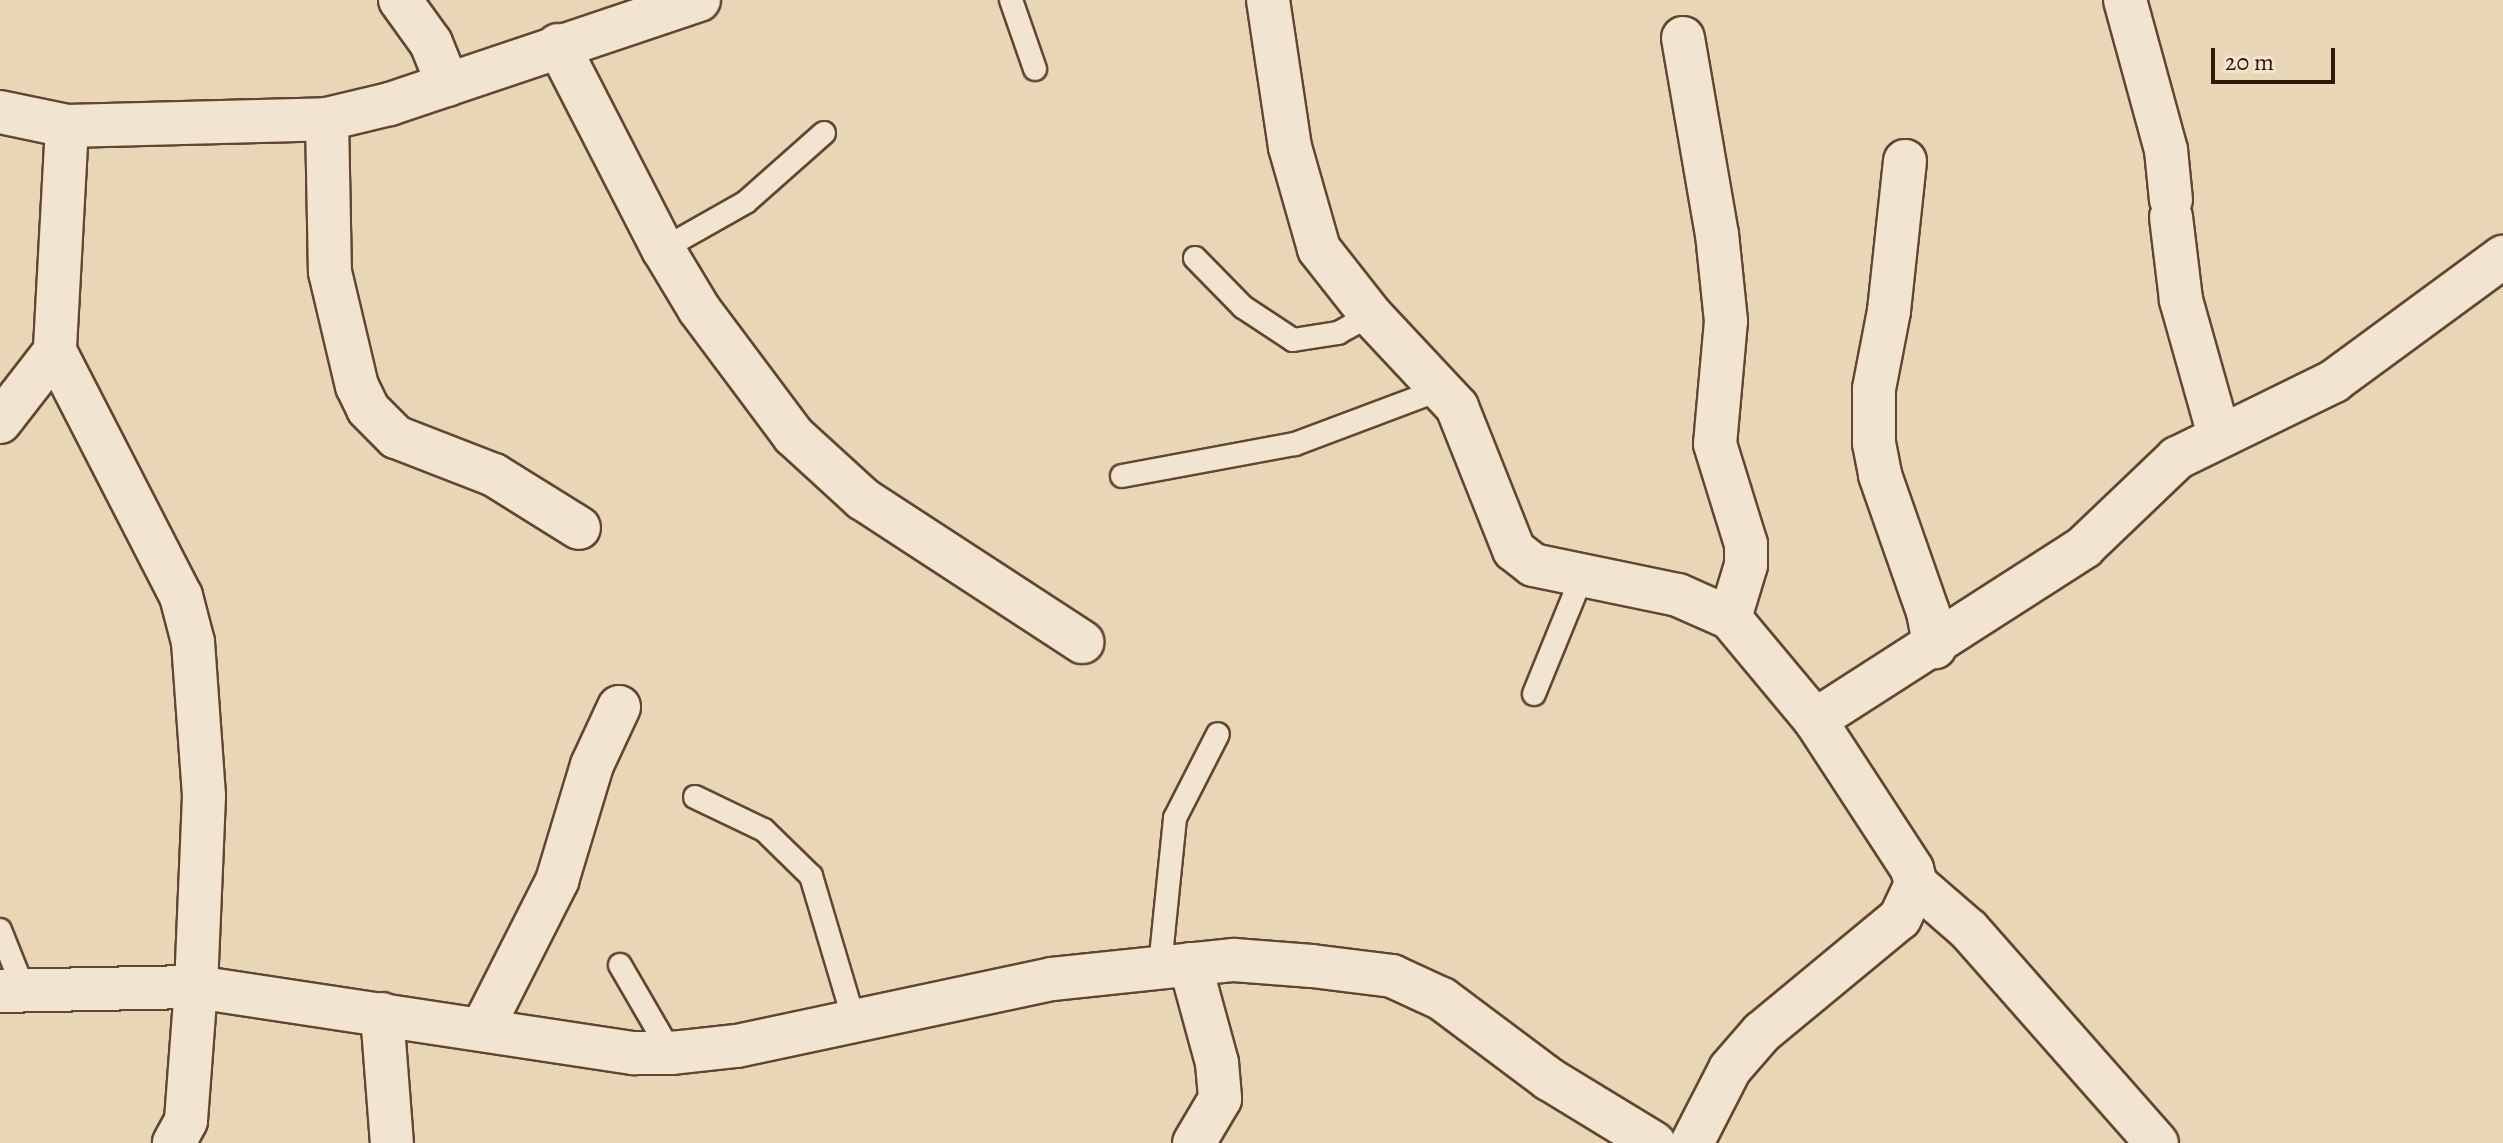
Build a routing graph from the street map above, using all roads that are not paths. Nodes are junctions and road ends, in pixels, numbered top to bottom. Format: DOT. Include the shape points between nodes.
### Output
graph roads {
  1 [pos="400,0"];
  2 [pos="699,0"];
  3 [pos="1011,0"];
  4 [pos="1268,0"];
  5 [pos="2125,0"];
  6 [pos="1683,38"];
  7 [pos="558,45"];
  8 [pos="1035,69"];
  9 [pos="448,85"];
  10 [pos="0,112"];
  11 [pos="327,119"];
  12 [pos="67,126"];
  13 [pos="824,133"];
  14 [pos="1905,161"];
  15 [pos="663,249"];
  16 [pos="2503,257"];
  17 [pos="1195,258"];
  18 [pos="1371,315"];
  19 [pos="55,351"];
  20 [pos="1441,389"];
  21 [pos="0,422"];
  22 [pos="2219,435"];
  23 [pos="1122,476"];
  24 [pos="579,528"];
  25 [pos="1581,579"];
  26 [pos="1730,618"];
  27 [pos="1082,642"];
  28 [pos="1935,647"];
  29 [pos="1534,694"];
  30 [pos="619,707"];
  31 [pos="1815,720"];
  32 [pos="1218,734"];
  33 [pos="695,797"];
  34 [pos="1916,884"];
  35 [pos="0,930"];
  36 [pos="620,965"];
  37 [pos="1175,965"];
  38 [pos="196,987"];
  39 [pos="12,990"];
  40 [pos="382,1014"];
  41 [pos="854,1020"];
  42 [pos="483,1027"];
  43 [pos="671,1053"];
  44 [pos="174,1143"];
  45 [pos="392,1143"];
  46 [pos="1194,1143"];
  47 [pos="1654,1143"];
  48 [pos="1692,1143"];
  49 [pos="2157,1143"];
  1 -- 9 [label="street" via="431,43"];
  2 -- 7 [label="street"];
  3 -- 8 [label="lane"];
  4 -- 18 [label="street" via="1301,193 1319,249"];
  5 -- 22 [label="street" via="2166,150 2181,300"];
  6 -- 26 [label="street" via="1717,234 1726,321 1715,444 1746,544 1746,565"];
  7 -- 9 [label="street"];
  7 -- 15 [label="street"];
  9 -- 11 [label="street"];
  10 -- 12 [label="street"];
  11 -- 12 [label="street"];
  11 -- 24 [label="street" via="330,272 357,386 368,409 396,437 494,475"];
  12 -- 19 [label="street"];
  13 -- 15 [label="lane" via="746,202"];
  14 -- 28 [label="street" via="1889,311 1874,389 1874,443"];
  15 -- 27 [label="street" via="699,309 794,436 828,468 863,499"];
  16 -- 22 [label="street" via="2334,381"];
  17 -- 18 [label="lane" via="1243,307 1293,340 1338,333"];
  18 -- 20 [label="street"];
  19 -- 21 [label="street"];
  19 -- 38 [label="street" via="181,596 193,642 204,796"];
  20 -- 23 [label="lane" via="1295,444"];
  20 -- 25 [label="street" via="1457,407 1482,461 1501,527 1514,550 1533,565"];
  22 -- 28 [label="street" via="2177,458 2084,547"];
  25 -- 26 [label="street" via="1678,595"];
  25 -- 29 [label="lane"];
  26 -- 31 [label="street"];
  28 -- 31 [label="street"];
  30 -- 42 [label="street" via="592,765 557,881"];
  31 -- 34 [label="street" via="1912,869"];
  32 -- 37 [label="lane" via="1175,818"];
  33 -- 41 [label="lane" via="764,830 811,876"];
  34 -- 48 [label="street" via="1900,918 1754,1041 1714,1094"];
  34 -- 49 [label="street" via="1969,930"];
  35 -- 39 [label="lane"];
  36 -- 43 [label="lane"];
  37 -- 41 [label="street" via="1052,979"];
  37 -- 46 [label="street" via="1217,1063 1220,1099"];
  37 -- 47 [label="street" via="1234,960 1392,976 1442,999 1549,1079"];
  38 -- 39 [label="street"];
  38 -- 40 [label="street"];
  38 -- 44 [label="street" via="186,1121"];
  40 -- 42 [label="street"];
  40 -- 45 [label="street"];
  41 -- 43 [label="street" via="737,1046"];
  42 -- 43 [label="street" via="634,1053"];
}
